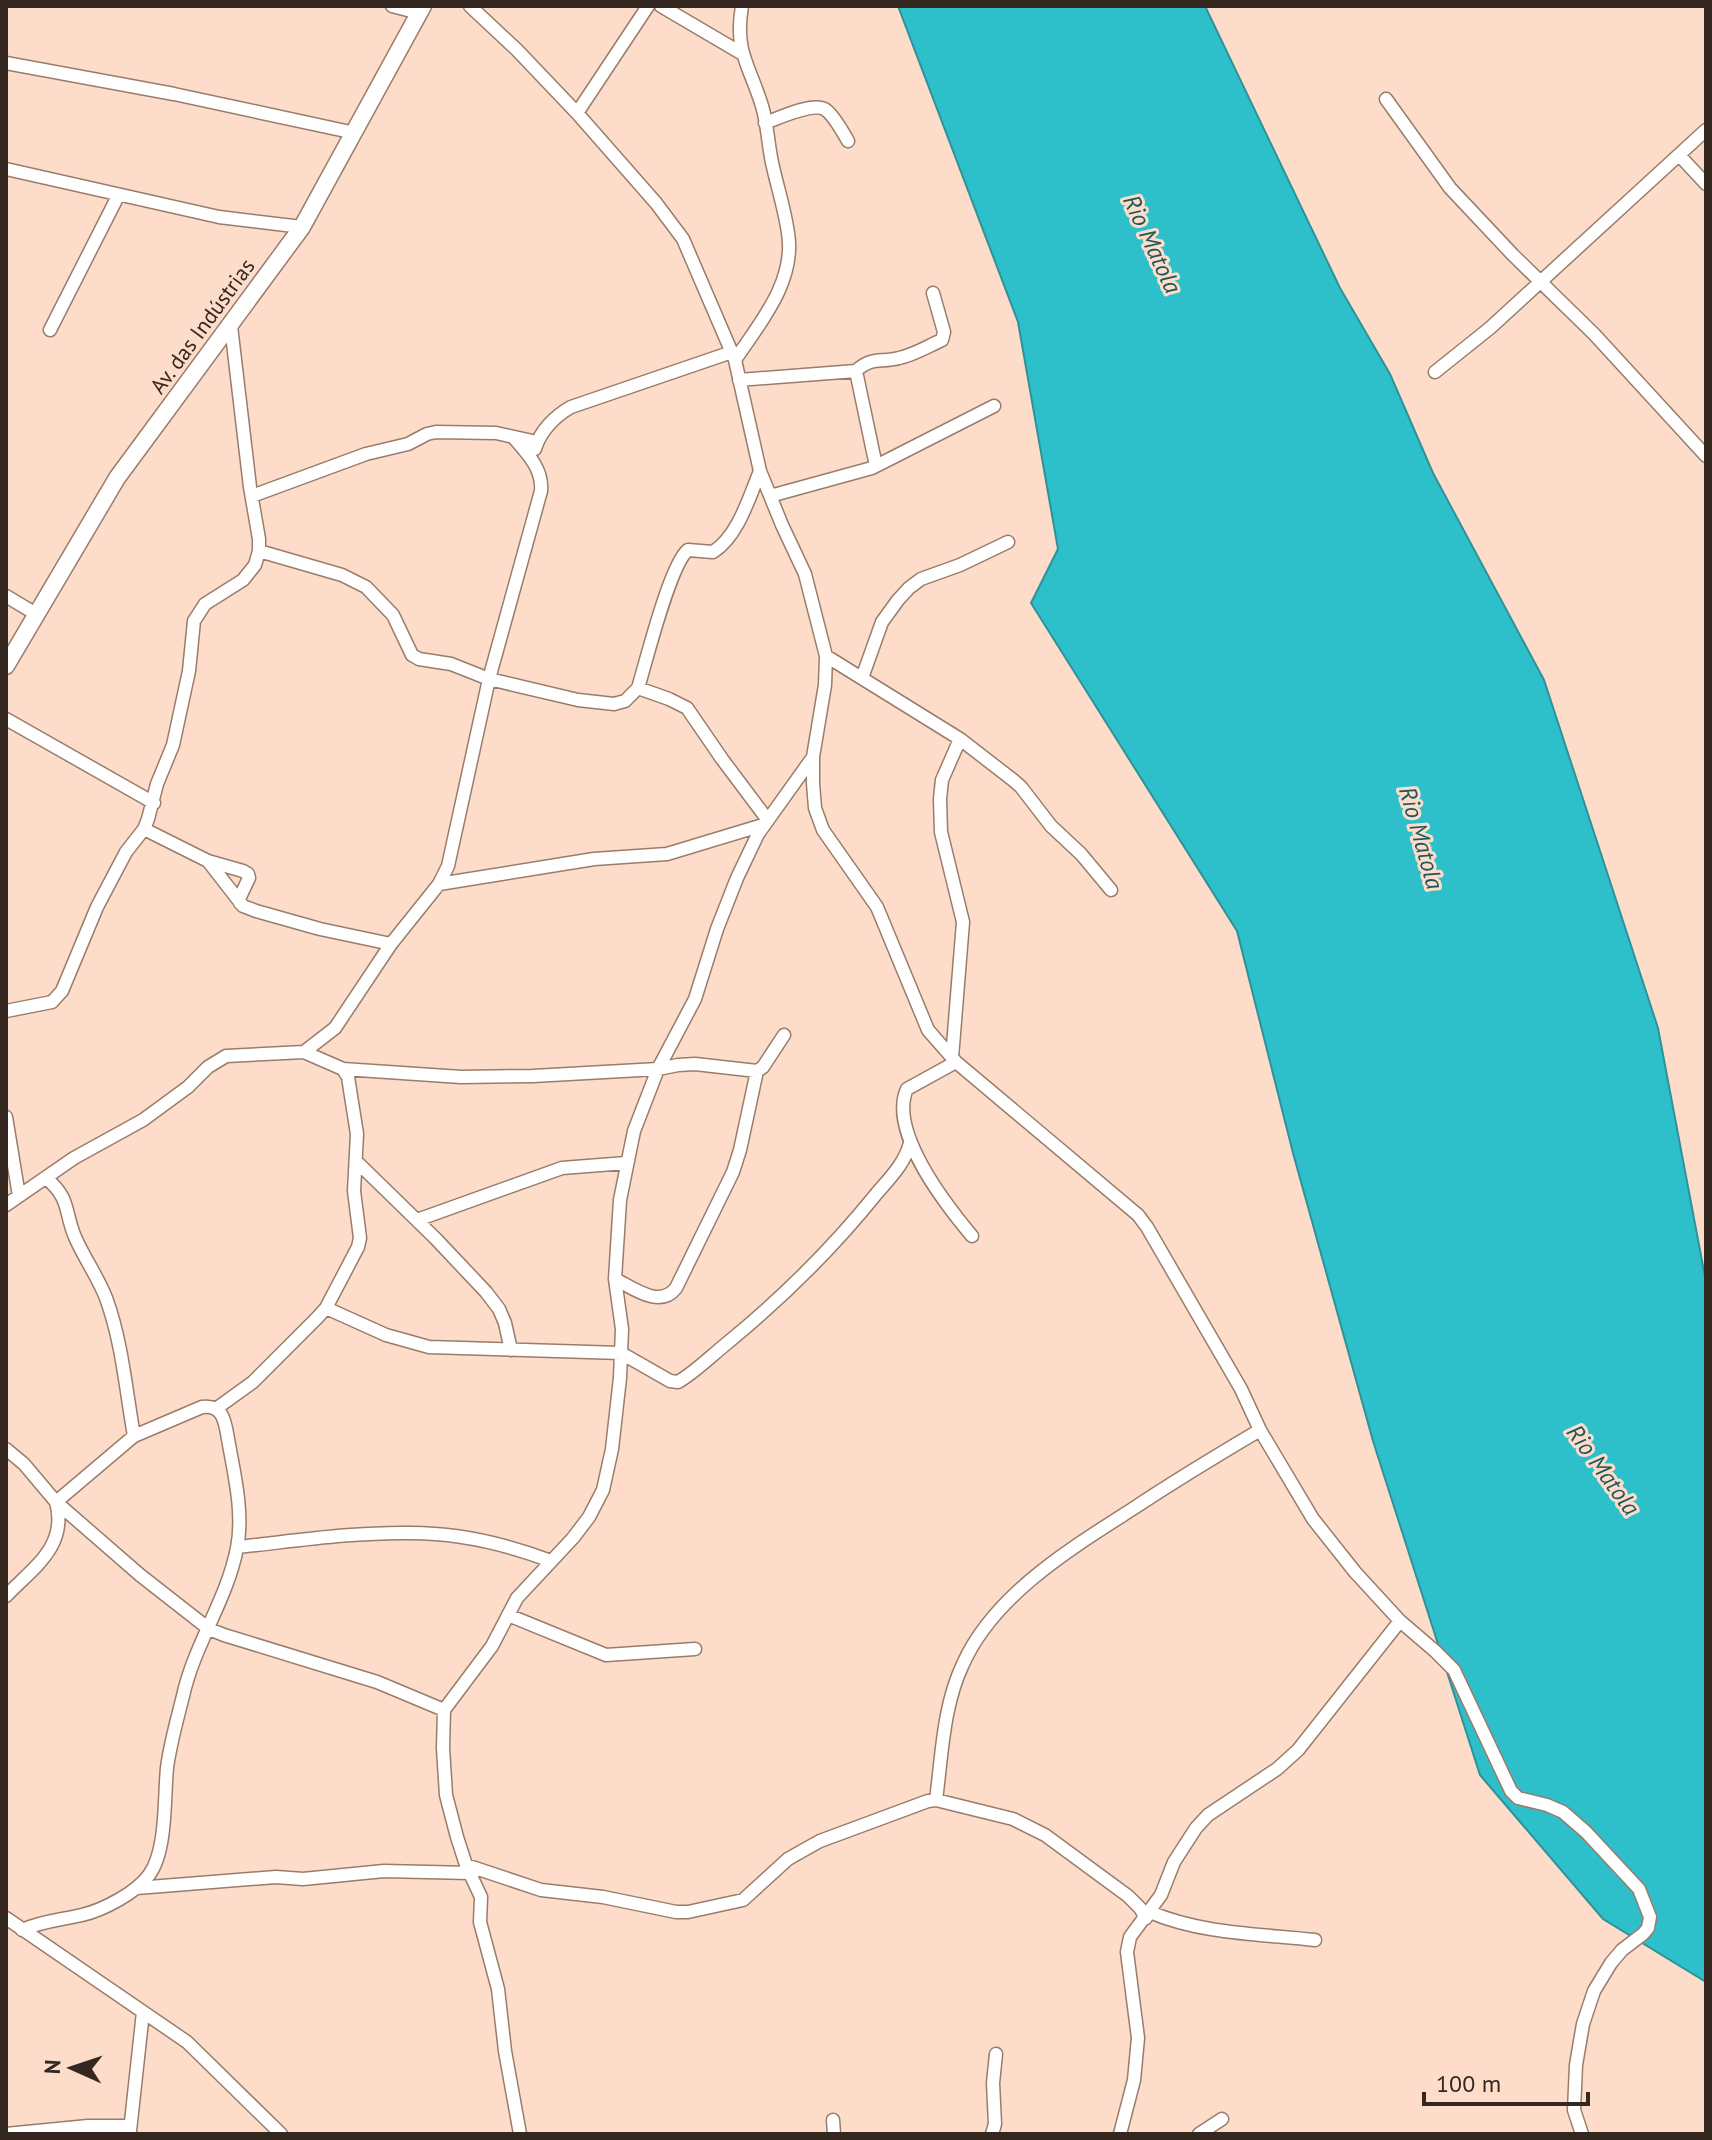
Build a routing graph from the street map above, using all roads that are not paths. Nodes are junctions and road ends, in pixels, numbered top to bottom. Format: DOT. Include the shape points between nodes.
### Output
graph roads {
  1 [pos="392,6"];
  2 [pos="470,6"];
  3 [pos="648,6"];
  4 [pos="661,6"];
  5 [pos="742,6"];
  6 [pos="421,10"];
  7 [pos="741,53"];
  8 [pos="6,63"];
  9 [pos="1386,99"];
  10 [pos="577,113"];
  11 [pos="765,123"];
  12 [pos="1706,130"];
  13 [pos="355,133"];
  14 [pos="848,141"];
  15 [pos="1679,155"];
  16 [pos="6,169"];
  17 [pos="1706,184"];
  18 [pos="118,196"];
  19 [pos="302,227"];
  20 [pos="1541,283"];
  21 [pos="933,293"];
  22 [pos="231,326"];
  23 [pos="50,330"];
  24 [pos="734,356"];
  25 [pos="856,371"];
  26 [pos="1435,372"];
  27 [pos="739,380"];
  28 [pos="994,406"];
  29 [pos="514,438"];
  30 [pos="537,442"];
  31 [pos="1706,456"];
  32 [pos="533,460"];
  33 [pos="876,466"];
  34 [pos="760,471"];
  35 [pos="252,496"];
  36 [pos="770,496"];
  37 [pos="1008,542"];
  38 [pos="259,551"];
  39 [pos="6,596"];
  40 [pos="36,614"];
  41 [pos="826,656"];
  42 [pos="6,666"];
  43 [pos="862,678"];
  44 [pos="489,679"];
  45 [pos="638,688"];
  46 [pos="6,719"];
  47 [pos="960,739"];
  48 [pos="813,757"];
  49 [pos="154,803"];
  50 [pos="765,822"];
  51 [pos="144,829"];
  52 [pos="208,861"];
  53 [pos="439,884"];
  54 [pos="1111,890"];
  55 [pos="240,903"];
  56 [pos="391,944"];
  57 [pos="6,1011"];
  58 [pos="784,1035"];
  59 [pos="304,1052"];
  60 [pos="954,1060"];
  61 [pos="343,1069"];
  62 [pos="658,1069"];
  63 [pos="757,1071"];
  64 [pos="6,1117"];
  65 [pos="910,1143"];
  66 [pos="357,1162"];
  67 [pos="626,1163"];
  68 [pos="46,1178"];
  69 [pos="19,1196"];
  70 [pos="6,1205"];
  71 [pos="417,1220"];
  72 [pos="972,1236"];
  73 [pos="615,1279"];
  74 [pos="326,1308"];
  75 [pos="511,1350"];
  76 [pos="621,1353"];
  77 [pos="217,1408"];
  78 [pos="1260,1430"];
  79 [pos="134,1436"];
  80 [pos="6,1449"];
  81 [pos="56,1502"];
  82 [pos="238,1547"];
  83 [pos="551,1561"];
  84 [pos="6,1596"];
  85 [pos="508,1615"];
  86 [pos="1400,1621"];
  87 [pos="209,1629"];
  88 [pos="695,1649"];
  89 [pos="444,1710"];
  90 [pos="936,1800"];
  91 [pos="468,1869"];
  92 [pos="152,1870"];
  93 [pos="161,1886"];
  94 [pos="137,1888"];
  95 [pos="1148,1915"];
  96 [pos="6,1918"];
  97 [pos="22,1930"];
  98 [pos="1315,1940"];
  99 [pos="143,2012"];
  100 [pos="996,2054"];
  101 [pos="1222,2119"];
  102 [pos="833,2120"];
  103 [pos="130,2130"];
  104 [pos="6,2134"];
  105 [pos="281,2134"];
  106 [pos="520,2134"];
  107 [pos="834,2134"];
  108 [pos="992,2134"];
  109 [pos="1120,2134"];
  110 [pos="1199,2134"];
  111 [pos="1582,2134"];
  1 -- 6 [label="street"];
  2 -- 10 [label="street"];
  3 -- 10 [label="street"];
  4 -- 7 [label="street"];
  5 -- 7 [label="street"];
  6 -- 13 [label="street, Av. das Indústrias"];
  7 -- 11 [label="street"];
  8 -- 13 [label="street"];
  9 -- 20 [label="street" via="1450,188"];
  10 -- 24 [label="street" via="683,239"];
  11 -- 14 [label="street" via="822,107"];
  11 -- 24 [label="street" via="789,236 788,265 772,305"];
  12 -- 15 [label="street"];
  13 -- 19 [label="street, Av. das Indústrias"];
  15 -- 17 [label="street"];
  15 -- 20 [label="street"];
  16 -- 18 [label="street"];
  18 -- 19 [label="street"];
  18 -- 23 [label="street"];
  19 -- 22 [label="street, Av. das Indústrias"];
  20 -- 26 [label="street"];
  20 -- 31 [label="street"];
  21 -- 25 [label="street" via="942,340"];
  22 -- 35 [label="street"];
  22 -- 40 [label="street, Av. das Indústrias" via="117,478"];
  24 -- 27 [label="street"];
  24 -- 30 [label="street" via="571,407 557,415"];
  25 -- 27 [label="street"];
  25 -- 33 [label="street"];
  27 -- 34 [label="street"];
  28 -- 33 [label="street"];
  29 -- 30 [label="street"];
  29 -- 32 [label="street"];
  29 -- 35 [label="street" via="477,432 427,434"];
  30 -- 32 [label="street"];
  32 -- 44 [label="street" via="541,491"];
  33 -- 36 [label="street"];
  34 -- 36 [label="street"];
  34 -- 45 [label="street" via="738,523 721,545 713,552 688,550 680,559"];
  35 -- 38 [label="street"];
  36 -- 41 [label="street" via="805,574"];
  37 -- 43 [label="street" via="909,588 882,622"];
  38 -- 44 [label="street" via="366,587 393,615 415,657"];
  38 -- 49 [label="street" via="250,573 205,604 194,621 173,745"];
  39 -- 40 [label="street"];
  40 -- 42 [label="street, Av. das Indústrias"];
  41 -- 43 [label="street"];
  41 -- 48 [label="street"];
  43 -- 47 [label="street"];
  44 -- 45 [label="street" via="614,704"];
  44 -- 53 [label="street" via="448,866"];
  45 -- 50 [label="street" via="687,708"];
  46 -- 49 [label="street"];
  47 -- 54 [label="street" via="1021,787"];
  47 -- 60 [label="street" via="942,780 940,799 943,845 963,922"];
  48 -- 50 [label="street"];
  48 -- 60 [label="street" via="815,808 823,830 877,907 928,1030"];
  49 -- 51 [label="street"];
  50 -- 53 [label="street" via="667,854 594,859"];
  50 -- 62 [label="street" via="737,878 695,999"];
  51 -- 52 [label="street"];
  51 -- 57 [label="street" via="97,907 62,991 52,1002"];
  52 -- 55 [label="street"];
  52 -- 55 [label="street" via="248,874"];
  53 -- 56 [label="street"];
  55 -- 56 [label="street" via="320,929"];
  56 -- 59 [label="street" via="335,1028"];
  58 -- 63 [label="street"];
  59 -- 61 [label="street"];
  59 -- 68 [label="street" via="226,1056 143,1120"];
  60 -- 65 [label="street" via="907,1089 903,1099"];
  60 -- 78 [label="street" via="1147,1227"];
  61 -- 62 [label="street" via="461,1077"];
  61 -- 66 [label="street" via="352,1096"];
  62 -- 63 [label="street" via="695,1064"];
  62 -- 67 [label="street"];
  63 -- 73 [label="street" via="737,1161 676,1288 656,1298"];
  64 -- 69 [label="street"];
  65 -- 72 [label="street" via="935,1189"];
  65 -- 76 [label="street" via="905,1159 812,1267 678,1382"];
  66 -- 71 [label="street"];
  66 -- 74 [label="street" via="354,1191 360,1238"];
  67 -- 71 [label="street" via="562,1168"];
  67 -- 73 [label="street"];
  68 -- 69 [label="street"];
  68 -- 79 [label="street" via="63,1196 74,1235 105,1295"];
  69 -- 70 [label="street"];
  71 -- 75 [label="street" via="499,1309"];
  73 -- 76 [label="street"];
  74 -- 75 [label="street" via="386,1335 429,1347"];
  74 -- 77 [label="street" via="253,1382"];
  75 -- 76 [label="street"];
  76 -- 83 [label="street" via="603,1490 589,1517"];
  77 -- 79 [label="street" via="202,1407"];
  77 -- 82 [label="street" via="227,1432 236,1489"];
  78 -- 86 [label="street" via="1313,1519"];
  78 -- 90 [label="street" via="1057,1558 988,1623 963,1662 953,1690"];
  79 -- 81 [label="street"];
  80 -- 81 [label="street"];
  81 -- 84 [label="street" via="60,1523 53,1547"];
  81 -- 87 [label="street"];
  82 -- 83 [label="street" via="413,1533 477,1539"];
  82 -- 87 [label="street"];
  83 -- 85 [label="street"];
  85 -- 88 [label="street" via="606,1655"];
  85 -- 89 [label="street" via="492,1646"];
  86 -- 95 [label="street" via="1298,1750 1196,1828"];
  86 -- 111 [label="street" via="1454,1670 1511,1791 1563,1812 1586,1832 1639,1889 1650,1917 1643,1934 1611,1963 1583,2024 1574,2110"];
  87 -- 89 [label="street" via="377,1682"];
  87 -- 92 [label="street" via="186,1682"];
  89 -- 91 [label="street" via="446,1795"];
  90 -- 91 [label="street" via="820,1841 788,1859 743,1900 688,1912 541,1890"];
  90 -- 95 [label="street" via="1013,1819 1045,1835"];
  91 -- 93 [label="street"];
  91 -- 106 [label="street" via="481,1897 480,1922 498,1989"];
  92 -- 93 [label="street"];
  92 -- 94 [label="street"];
  93 -- 94 [label="street"];
  94 -- 97 [label="street" via="92,1911"];
  95 -- 98 [label="street" via="1195,1927"];
  95 -- 109 [label="street" via="1128,1943 1138,2038"];
  96 -- 97 [label="street"];
  97 -- 99 [label="street"];
  99 -- 103 [label="street"];
  99 -- 105 [label="street" via="187,2042"];
  100 -- 108 [label="street"];
  101 -- 110 [label="street"];
  102 -- 107 [label="street"];
  103 -- 104 [label="street" via="88,2126"];
}
